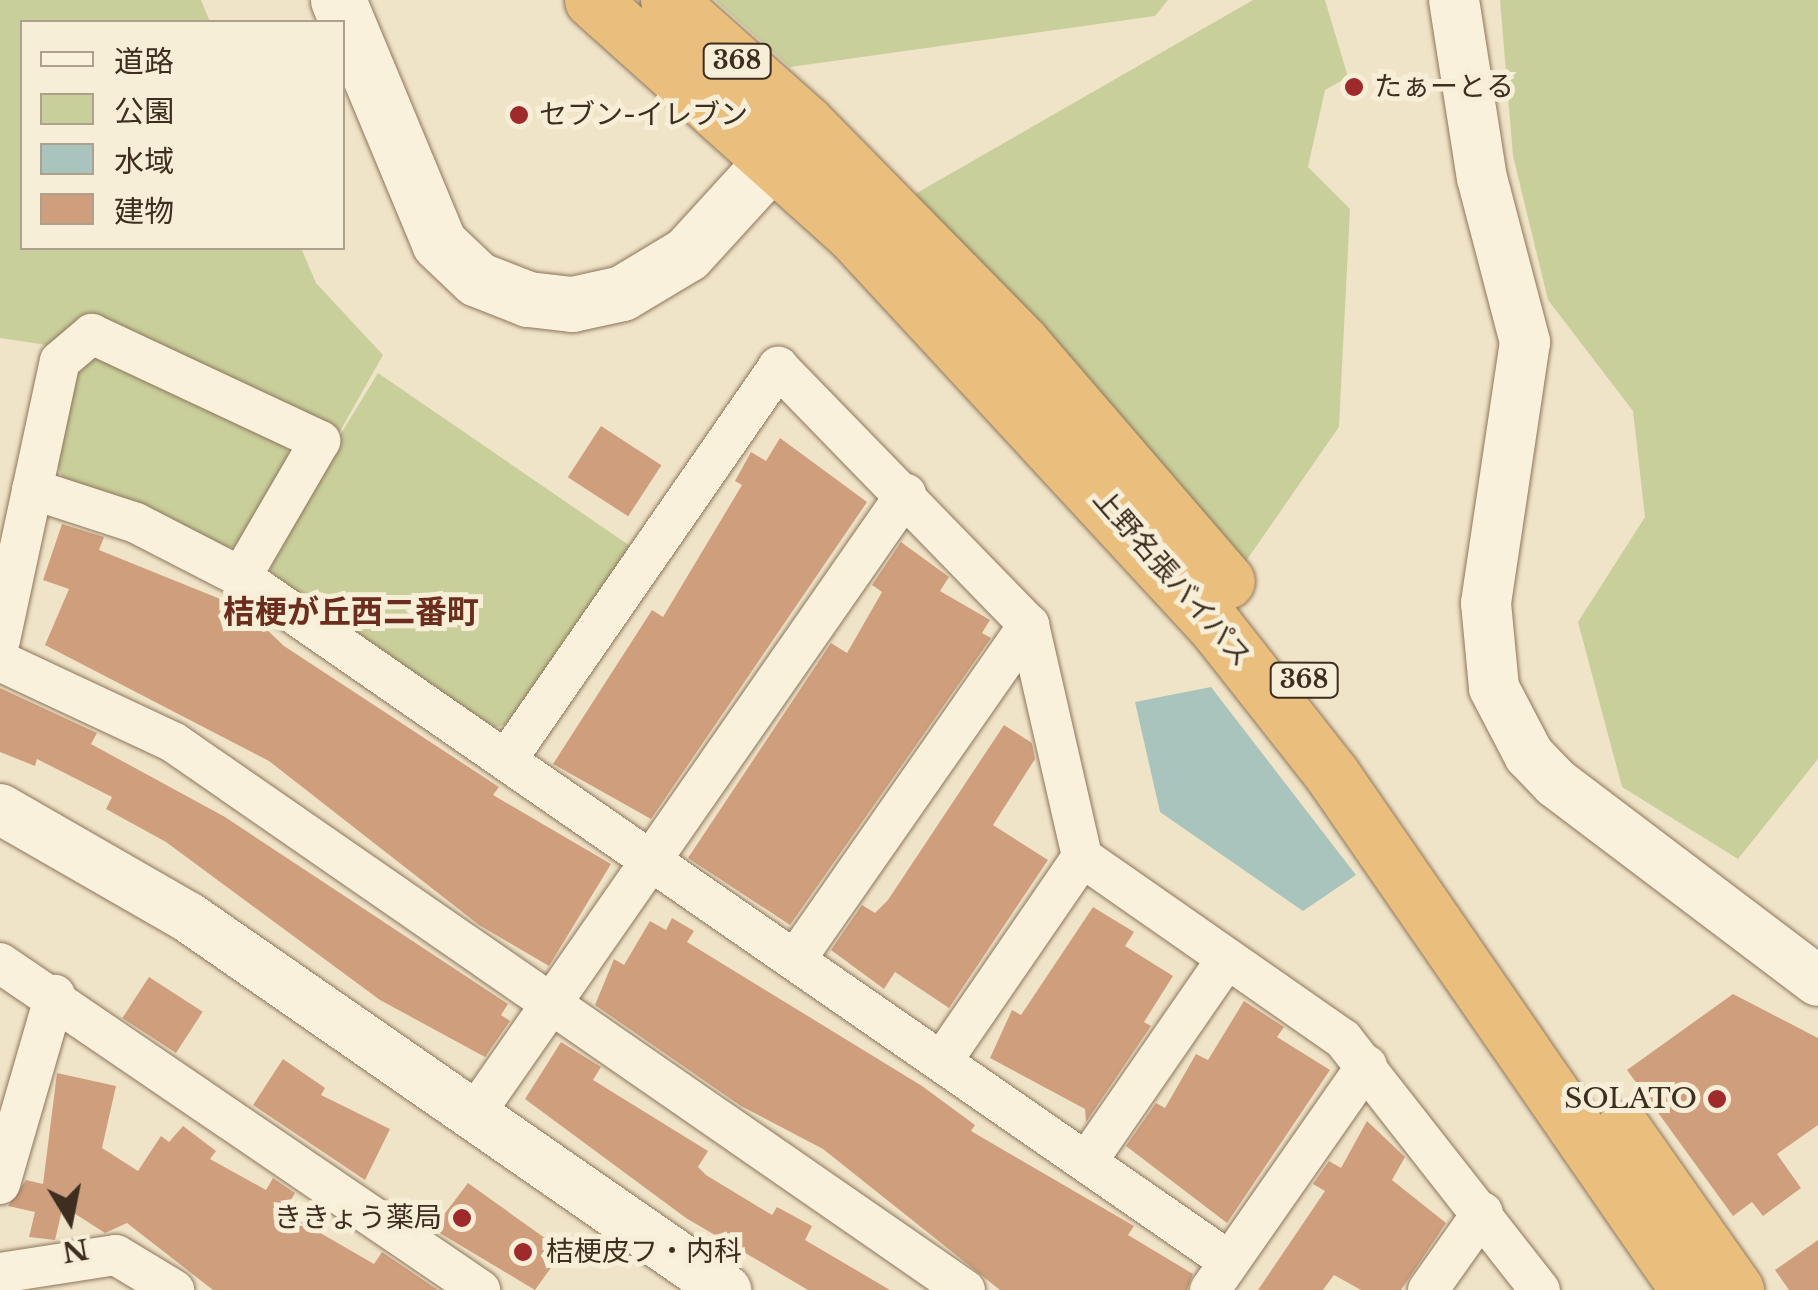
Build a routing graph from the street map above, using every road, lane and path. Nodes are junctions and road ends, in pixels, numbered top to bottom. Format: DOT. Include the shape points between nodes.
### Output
graph roads {
  1 [pos="338,0"];
  2 [pos="592,0"];
  3 [pos="668,0"];
  4 [pos="1454,0"];
  5 [pos="790,142"];
  6 [pos="32,489"];
  7 [pos="906,494"];
  8 [pos="241,577"];
  9 [pos="1029,625"];
  10 [pos="0,640"];
  11 [pos="0,661"];
  12 [pos="508,760"];
  13 [pos="0,809"];
  14 [pos="1082,857"];
  15 [pos="652,860"];
  16 [pos="795,960"];
  17 [pos="1226,960"];
  18 [pos="0,963"];
  19 [pos="1818,981"];
  20 [pos="54,996"];
  21 [pos="551,1003"];
  22 [pos="942,1062"];
  23 [pos="1367,1066"];
  24 [pos="473,1116"];
  25 [pos="1088,1160"];
  26 [pos="0,1184"];
  27 [pos="1483,1212"];
  28 [pos="0,1273"];
  29 [pos="1220,1275"];
  30 [pos="719,1288"];
  31 [pos="476,1289"];
  32 [pos="174,1290"];
  33 [pos="966,1290"];
  34 [pos="1428,1290"];
  35 [pos="1540,1290"];
  36 [pos="1688,1290"];
  37 [pos="1736,1290"];
  1 -- 5 [label="main road" via="439,243 478,279 528,299 572,304 622,292 688,254"];
  2 -- 5 [label="highway, 上野名張バイパス / 368"];
  3 -- 5 [label="highway, 上野名張バイパス / 368"];
  4 -- 19 [label="street" via="1482,178 1525,342 1486,603 1494,688 1556,783"];
  5 -- 36 [label="highway, 上野名張バイパス / 368" via="1216,627 1331,772"];
  5 -- 37 [label="highway, 上野名張バイパス / 368" via="1022,343 1241,598"];
  6 -- 8 [label="street" via="136,523"];
  6 -- 8 [label="street" via="60,361 92,334 320,442"];
  6 -- 10 [label="street"];
  7 -- 9 [label="street"];
  7 -- 12 [label="street" via="778,366"];
  7 -- 15 [label="street"];
  8 -- 12 [label="street"];
  9 -- 14 [label="street"];
  9 -- 16 [label="street"];
  11 -- 21 [label="street" via="173,742"];
  12 -- 15 [label="street"];
  13 -- 24 [label="street" via="124,874"];
  14 -- 17 [label="street"];
  14 -- 22 [label="street"];
  15 -- 16 [label="street"];
  15 -- 21 [label="street"];
  16 -- 22 [label="street"];
  17 -- 23 [label="street"];
  17 -- 25 [label="street"];
  18 -- 20 [label="street"];
  20 -- 26 [label="street"];
  20 -- 31 [label="street"];
  21 -- 24 [label="street"];
  21 -- 33 [label="street"];
  22 -- 25 [label="street"];
  23 -- 27 [label="street"];
  23 -- 29 [label="street"];
  24 -- 30 [label="street"];
  25 -- 29 [label="street"];
  27 -- 34 [label="street"];
  27 -- 35 [label="street"];
  28 -- 32 [label="street" via="116,1254"];
}
